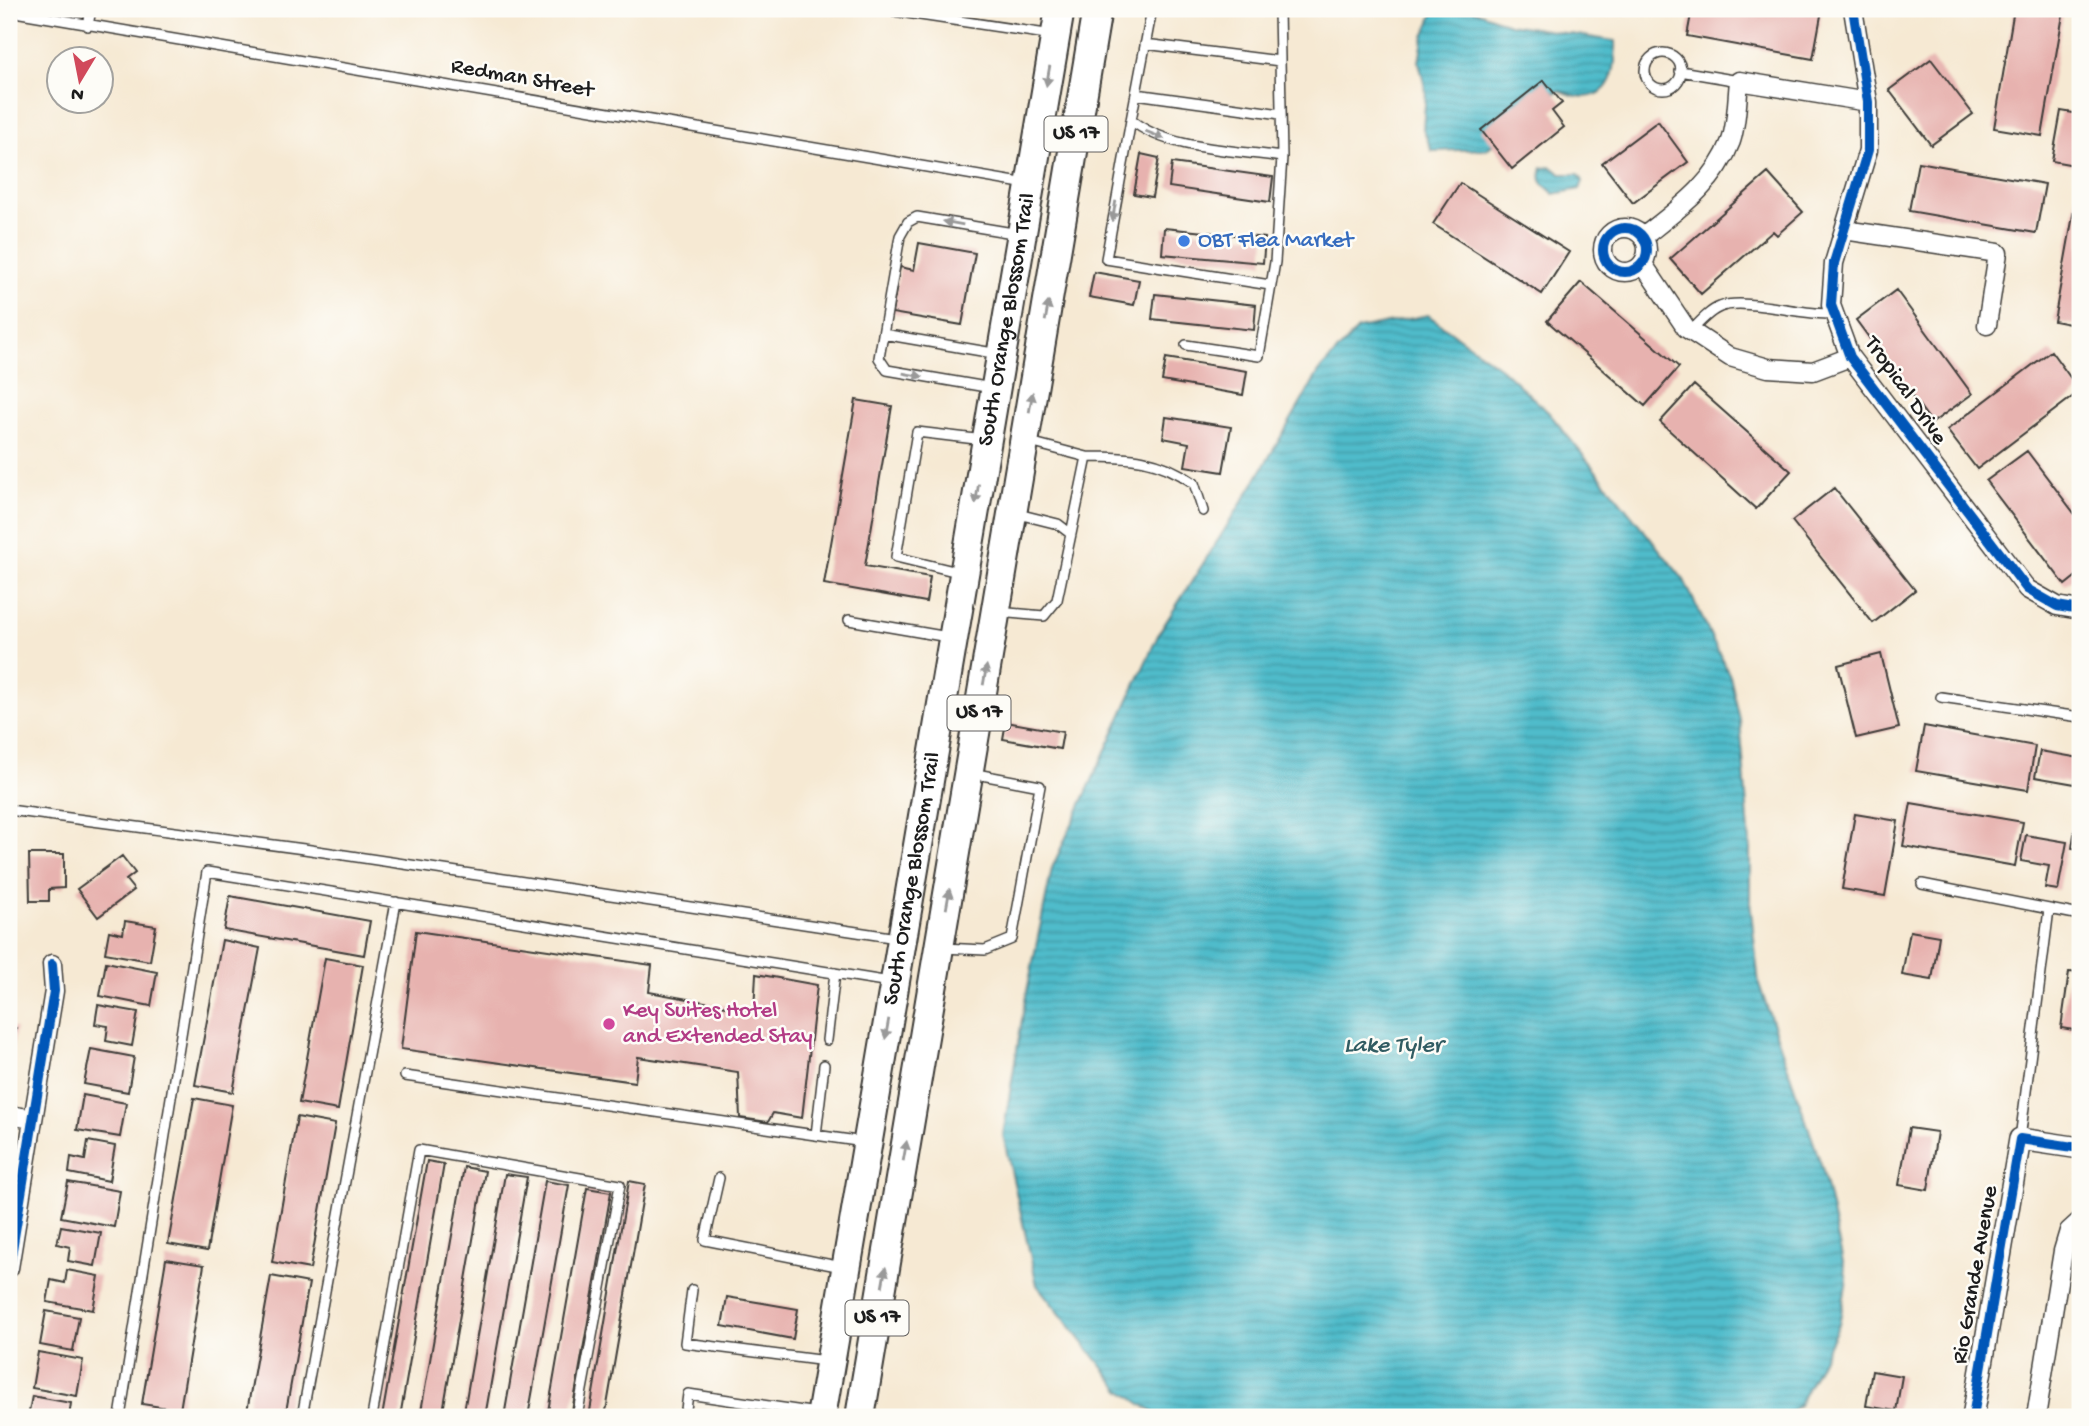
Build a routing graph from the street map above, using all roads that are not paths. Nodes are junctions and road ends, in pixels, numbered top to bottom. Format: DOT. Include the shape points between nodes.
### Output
graph roads {
  1 [pos="91,9"];
  2 [pos="880,9"];
  3 [pos="1097,9"];
  4 [pos="1152,9"];
  5 [pos="1272,9"];
  6 [pos="1853,9"];
  7 [pos="9,11"];
  8 [pos="1057,22"];
  9 [pos="88,26"];
  10 [pos="1145,44"];
  11 [pos="1280,61"];
  12 [pos="1680,71"];
  13 [pos="1740,82"];
  14 [pos="1136,94"];
  15 [pos="1868,102"];
  16 [pos="1281,114"];
  17 [pos="1131,120"];
  18 [pos="1282,157"];
  19 [pos="1029,184"];
  20 [pos="1844,230"];
  21 [pos="1021,234"];
  22 [pos="1643,237"];
  23 [pos="1055,259"];
  24 [pos="1643,264"];
  25 [pos="1270,285"];
  26 [pos="1835,314"];
  27 [pos="1987,325"];
  28 [pos="1690,331"];
  29 [pos="883,334"];
  30 [pos="1186,345"];
  31 [pos="1001,354"];
  32 [pos="1850,357"];
  33 [pos="995,389"];
  34 [pos="986,440"];
  35 [pos="1025,440"];
  36 [pos="1087,457"];
  37 [pos="1203,512"];
  38 [pos="1012,513"];
  39 [pos="1071,534"];
  40 [pos="964,574"];
  41 [pos="2080,610"];
  42 [pos="996,612"];
  43 [pos="849,620"];
  44 [pos="953,638"];
  45 [pos="1941,697"];
  46 [pos="2080,718"];
  47 [pos="969,773"];
  48 [pos="9,810"];
  49 [pos="915,865"];
  50 [pos="1922,884"];
  51 [pos="396,902"];
  52 [pos="2049,909"];
  53 [pos="2080,915"];
  54 [pos="903,939"];
  55 [pos="939,947"];
  56 [pos="52,964"];
  57 [pos="835,973"];
  58 [pos="895,983"];
  59 [pos="827,1040"];
  60 [pos="920,1063"];
  61 [pos="824,1065"];
  62 [pos="405,1076"];
  63 [pos="9,1115"];
  64 [pos="33,1119"];
  65 [pos="816,1135"];
  66 [pos="2020,1139"];
  67 [pos="868,1142"];
  68 [pos="2080,1148"];
  69 [pos="719,1178"];
  70 [pos="2080,1221"];
  71 [pos="9,1268"];
  72 [pos="847,1268"];
  73 [pos="692,1290"];
  74 [pos="831,1362"];
  75 [pos="822,1415"];
  76 [pos="120,1417"];
  77 [pos="302,1417"];
  78 [pos="372,1417"];
  79 [pos="577,1417"];
  80 [pos="685,1417"];
  81 [pos="860,1417"];
  82 [pos="1973,1417"];
  83 [pos="2036,1417"];
  1 -- 9 [label="lane"];
  2 -- 8 [label="lane"];
  3 -- 23 [label="main road, South Orange Blossom Trail / US 17"];
  4 -- 10 [label="lane"];
  5 -- 11 [label="lane" via="1279,10"];
  6 -- 15 [label="street, Tropical Drive"];
  7 -- 9 [label="lane, Redman Street"];
  8 -- 19 [label="main road, South Orange Blossom Trail / US 17, one-way"];
  9 -- 19 [label="lane, Redman Street"];
  10 -- 11 [label="lane"];
  10 -- 14 [label="lane"];
  11 -- 16 [label="lane"];
  12 -- 12 [label="lane" via="1674,85 1664,89 1653,86 1645,72 1648,61 1664,54 1675,59"];
  12 -- 13 [label="lane"];
  13 -- 15 [label="street"];
  13 -- 22 [label="street" via="1731,140 1717,166 1699,193"];
  14 -- 16 [label="lane"];
  14 -- 17 [label="lane"];
  15 -- 20 [label="street, Tropical Drive" via="1868,150"];
  16 -- 18 [label="lane"];
  17 -- 18 [label="lane, one-way" via="1167,140"];
  17 -- 25 [label="lane, one-way" via="1106,259"];
  18 -- 25 [label="lane"];
  19 -- 21 [label="main road, South Orange Blossom Trail / US 17"];
  19 -- 23 [label="main road" via="1044,201"];
  20 -- 26 [label="street, Tropical Drive" via="1834,263 1831,305"];
  20 -- 27 [label="street" via="1998,253"];
  21 -- 29 [label="lane, one-way" via="917,217 908,222 900,236"];
  21 -- 31 [label="main road, South Orange Blossom Trail / US 17"];
  22 -- 24 [label="street" via="1647,249"];
  22 -- 24 [label="street" via="1623,227 1607,235 1602,250 1605,262 1618,271 1633,271"];
  35 -- 23 [label="main road, South Orange Blossom Trail / US 17, one-way"];
  24 -- 28 [label="street"];
  25 -- 30 [label="lane" via="1259,356"];
  26 -- 28 [label="lane" via="1811,315 1736,303 1719,307"];
  26 -- 32 [label="street, Tropical Drive"];
  28 -- 32 [label="street" via="1730,357 1768,368 1813,372"];
  29 -- 31 [label="lane"];
  29 -- 33 [label="lane, one-way" via="879,358 887,370"];
  31 -- 33 [label="main road, South Orange Blossom Trail / US 17"];
  32 -- 41 [label="street, Tropical Drive" via="2027,589 2057,606"];
  33 -- 34 [label="main road, South Orange Blossom Trail / US 17"];
  34 -- 40 [label="main road, South Orange Blossom Trail / US 17, one-way"];
  34 -- 40 [label="lane" via="917,432 896,557"];
  35 -- 36 [label="lane"];
  35 -- 38 [label="main road, South Orange Blossom Trail / US 17"];
  36 -- 37 [label="lane" via="1164,464 1194,483"];
  36 -- 39 [label="lane"];
  38 -- 39 [label="lane" via="1058,524"];
  38 -- 42 [label="main road, South Orange Blossom Trail / US 17"];
  39 -- 42 [label="lane" via="1058,600 1044,616"];
  40 -- 44 [label="main road, South Orange Blossom Trail / US 17"];
  47 -- 42 [label="main road, South Orange Blossom Trail / US 17, one-way"];
  43 -- 44 [label="lane"];
  44 -- 49 [label="main road, South Orange Blossom Trail / US 17"];
  45 -- 46 [label="lane"];
  55 -- 47 [label="main road, South Orange Blossom Trail / US 17, one-way"];
  47 -- 55 [label="lane" via="1040,786 1012,939 985,950"];
  48 -- 54 [label="lane" via="304,849"];
  49 -- 54 [label="main road, South Orange Blossom Trail / US 17"];
  49 -- 55 [label="main road" via="918,914 926,936"];
  50 -- 52 [label="lane"];
  51 -- 57 [label="lane"];
  51 -- 76 [label="lane" via="207,872"];
  51 -- 77 [label="lane"];
  52 -- 53 [label="lane"];
  52 -- 66 [label="lane"];
  54 -- 58 [label="main road, South Orange Blossom Trail / US 17"];
  55 -- 60 [label="main road, South Orange Blossom Trail / US 17"];
  56 -- 64 [label="street" via="54,991"];
  57 -- 58 [label="lane"];
  57 -- 59 [label="lane"];
  58 -- 60 [label="main road" via="910,999 916,1018"];
  58 -- 67 [label="main road, South Orange Blossom Trail / US 17, one-way"];
  81 -- 60 [label="main road, South Orange Blossom Trail / US 17, one-way"];
  61 -- 65 [label="lane"];
  62 -- 65 [label="lane"];
  63 -- 64 [label="street"];
  64 -- 71 [label="street"];
  65 -- 67 [label="lane"];
  66 -- 68 [label="street"];
  66 -- 82 [label="street, Rio Grande Avenue"];
  67 -- 72 [label="main road, South Orange Blossom Trail / US 17"];
  69 -- 72 [label="lane" via="705,1240"];
  70 -- 83 [label="street" via="2069,1231 2063,1251"];
  72 -- 74 [label="main road, South Orange Blossom Trail / US 17"];
  73 -- 74 [label="lane" via="685,1343"];
  74 -- 75 [label="main road, South Orange Blossom Trail / US 17"];
  75 -- 80 [label="lane" via="688,1394"];
  78 -- 79 [label="lane" via="419,1150 620,1185"];
}
